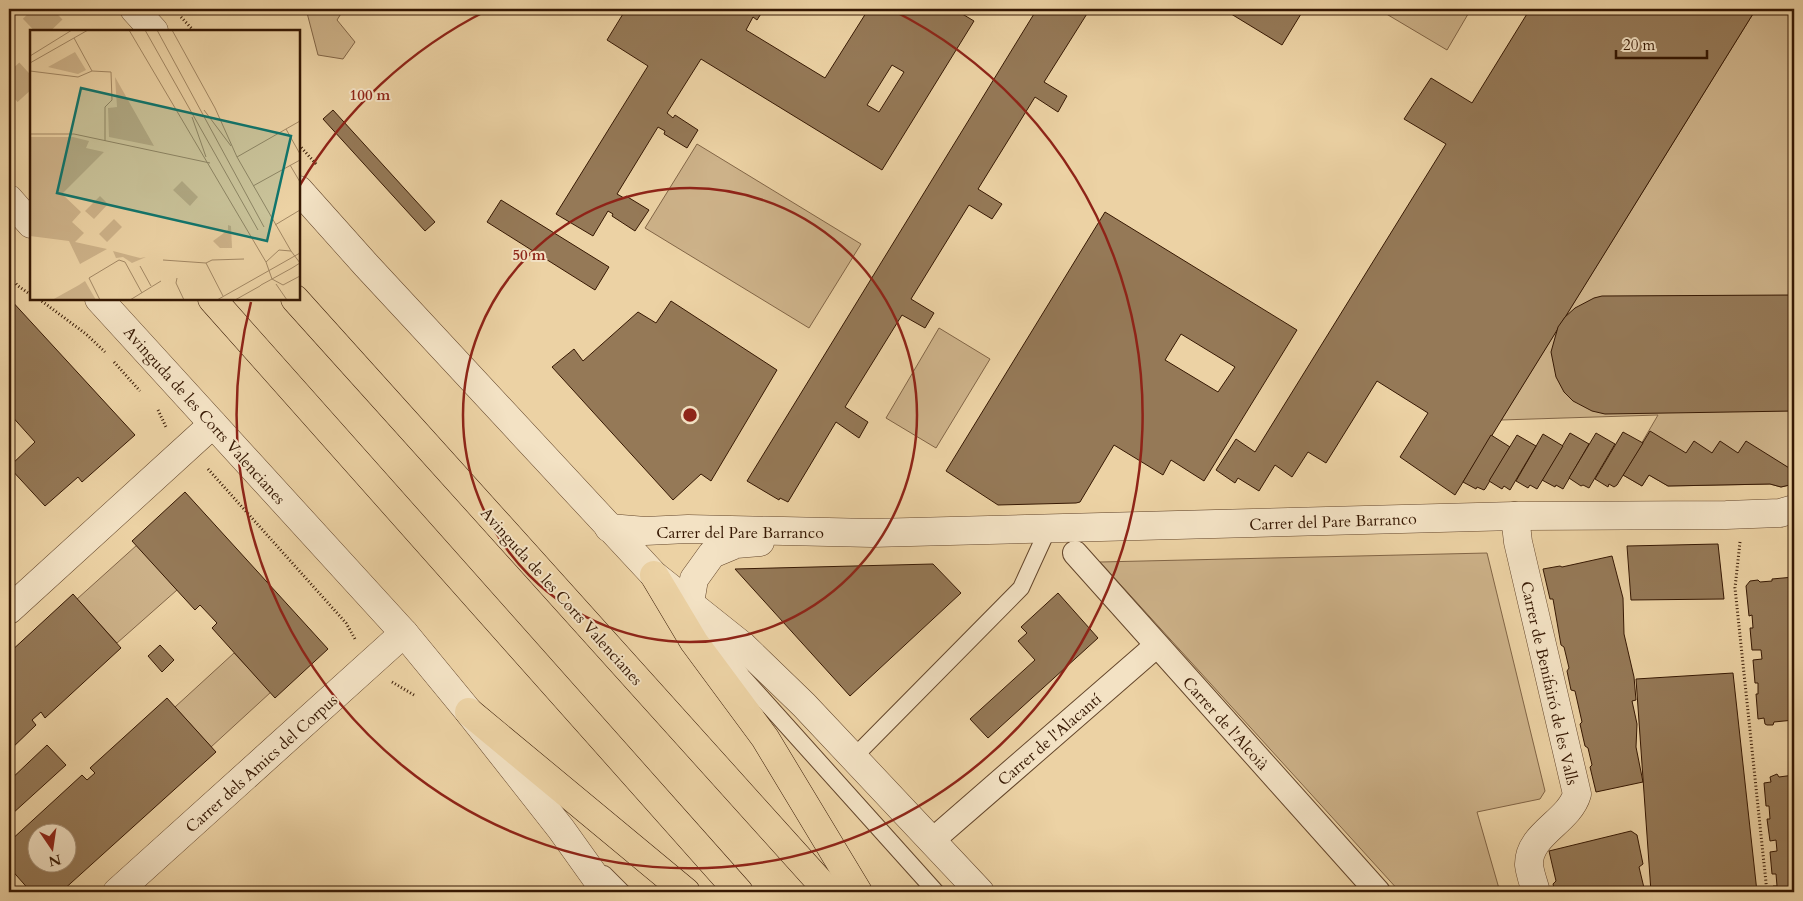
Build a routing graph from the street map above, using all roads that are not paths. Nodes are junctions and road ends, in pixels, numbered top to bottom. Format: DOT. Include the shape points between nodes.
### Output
graph roads {
  1 [pos="134,9"];
  2 [pos="153,30"];
  3 [pos="300,191"];
  4 [pos="9,199"];
  5 [pos="30,223"];
  6 [pos="100,300"];
  7 [pos="213,300"];
  8 [pos="296,300"];
  9 [pos="213,424"];
  10 [pos="1794,510"];
  11 [pos="1515,516"];
  12 [pos="609,528"];
  13 [pos="1048,529"];
  14 [pos="872,533"];
  15 [pos="1075,553"];
  16 [pos="654,575"];
  17 [pos="690,603"];
  18 [pos="9,610"];
  19 [pos="404,633"];
  20 [pos="1156,646"];
  21 [pos="469,712"];
  22 [pos="854,757"];
  23 [pos="561,829"];
  24 [pos="942,832"];
  25 [pos="117,892"];
  26 [pos="606,892"];
  27 [pos="622,892"];
  28 [pos="686,892"];
  29 [pos="739,892"];
  30 [pos="829,892"];
  31 [pos="858,892"];
  32 [pos="936,892"];
  33 [pos="980,892"];
  34 [pos="1378,892"];
  35 [pos="1536,892"];
  1 -- 2 [label="street"];
  3 -- 12 [label="street"];
  4 -- 5 [label="street"];
  6 -- 9 [label="street, Avinguda de les Corts Valencianes"];
  7 -- 29 [label="main road"];
  8 -- 30 [label="main road, Avinguda de les Corts Valencianes"];
  9 -- 18 [label="street"];
  9 -- 19 [label="street, Avinguda de les Corts Valencianes"];
  10 -- 11 [label="street, Carrer del Pare Barranco" via="1780,513"];
  11 -- 13 [label="street, Carrer del Pare Barranco"];
  11 -- 35 [label="street, Carrer de Benifairó de les Valls" via="1518,542 1577,794 1574,804 1532,849 1529,865"];
  12 -- 14 [label="street, Carrer del Pare Barranco"];
  12 -- 16 [label="street"];
  13 -- 14 [label="street, Carrer del Pare Barranco"];
  13 -- 22 [label="lane" via="1021,588"];
  14 -- 17 [label="street, Carrer del Pare Barranco" via="736,544 712,554 694,579"];
  15 -- 20 [label="street, Carrer de l'Alcoià"];
  16 -- 17 [label="street"];
  16 -- 31 [label="main road" via="694,642 766,738"];
  17 -- 22 [label="street" via="742,646"];
  17 -- 32 [label="lane" via="742,676"];
  19 -- 21 [label="street, Avinguda de les Corts Valencianes"];
  19 -- 25 [label="street, Carrer dels Amics del Corpus"];
  20 -- 24 [label="street, Carrer de l'Alacantí"];
  20 -- 34 [label="street, Carrer de l'Alcoià"];
  21 -- 23 [label="street, Avinguda de les Corts Valencianes"];
  21 -- 28 [label="main road"];
  22 -- 33 [label="street"];
  23 -- 26 [label="street, Avinguda de les Corts Valencianes"];
  23 -- 27 [label="lane, Avinguda de les Corts Valencianes"];
}
